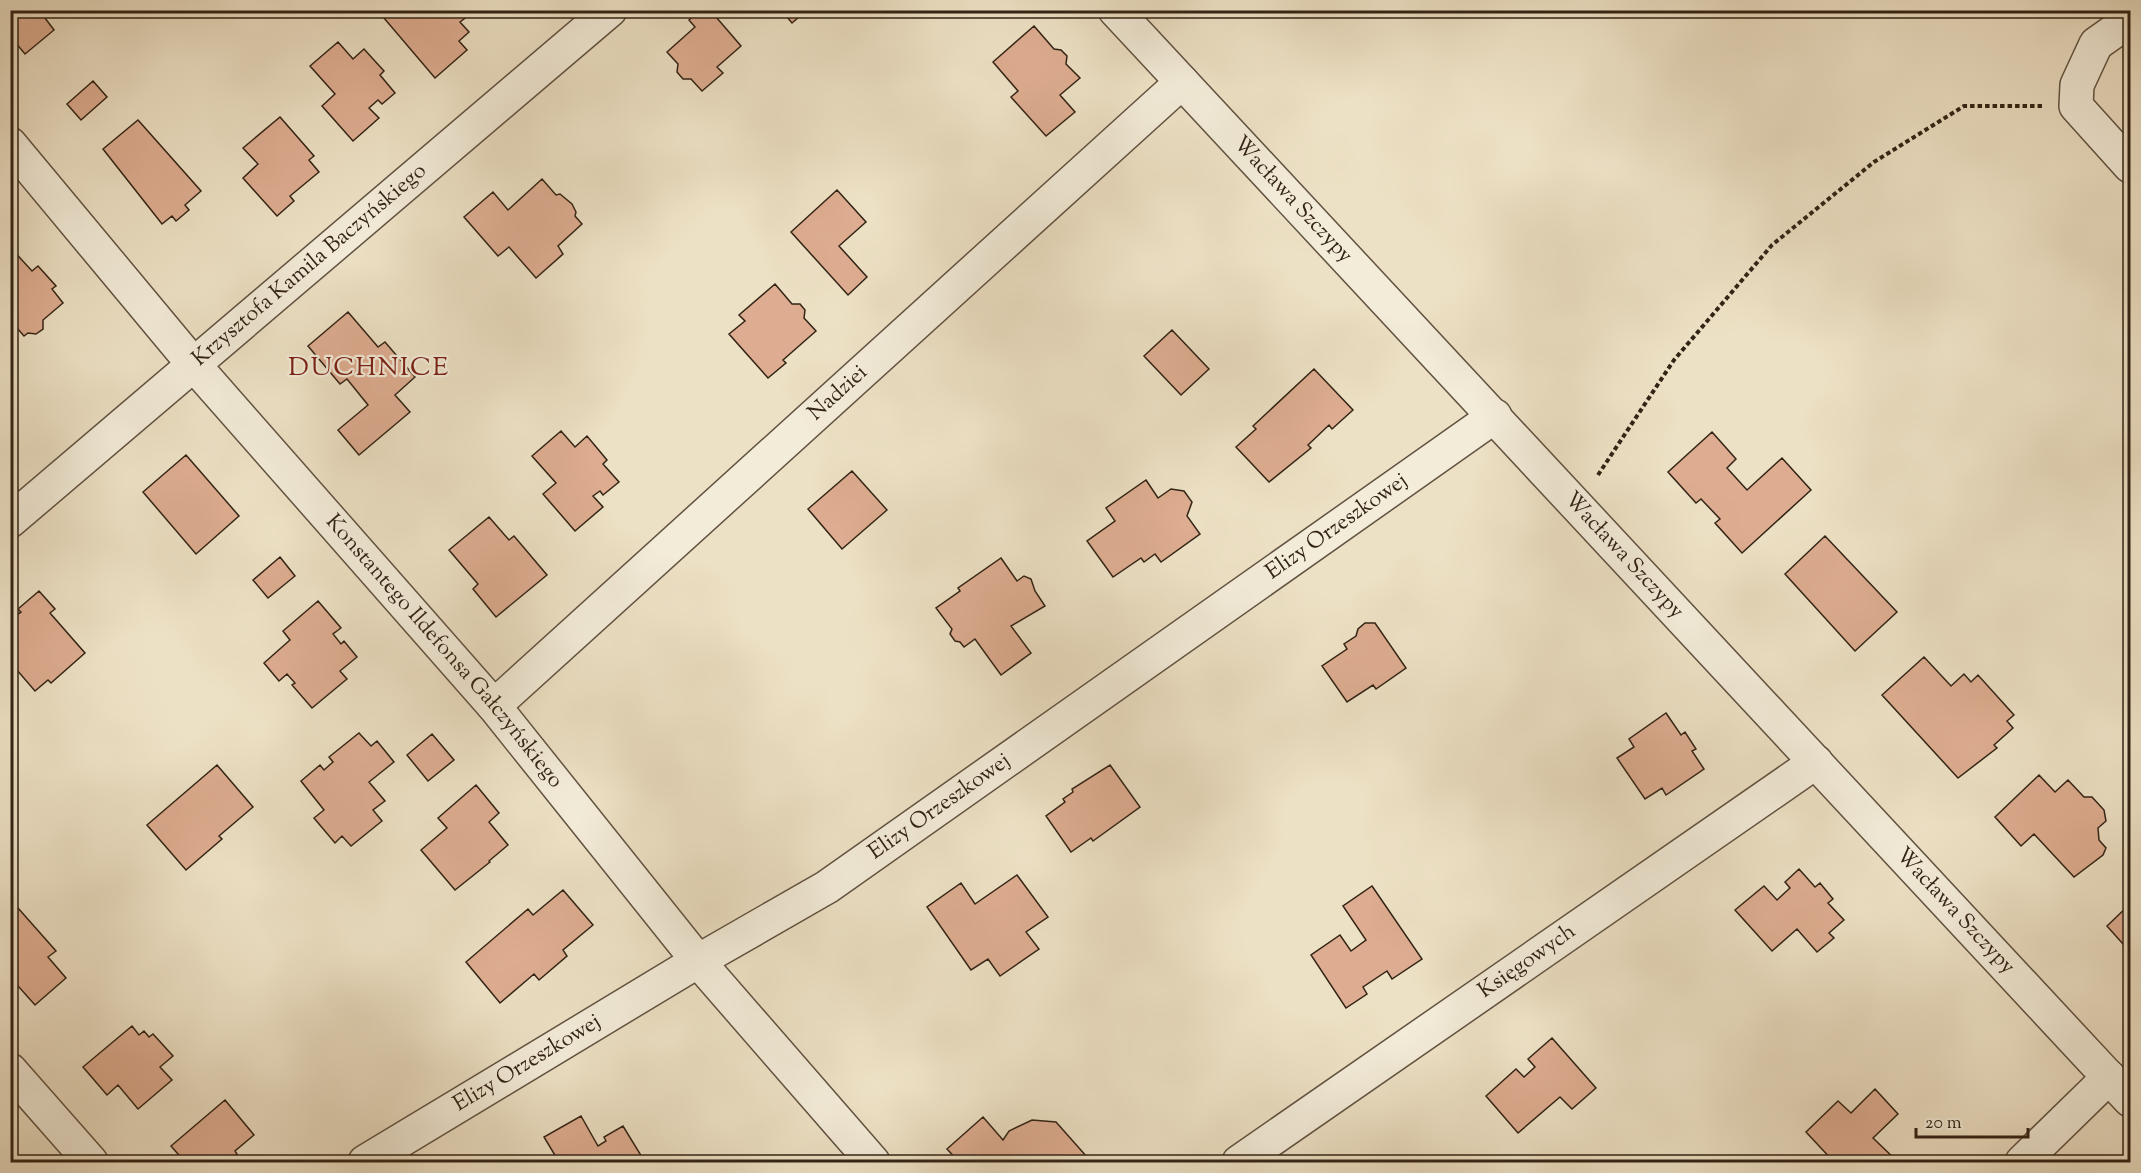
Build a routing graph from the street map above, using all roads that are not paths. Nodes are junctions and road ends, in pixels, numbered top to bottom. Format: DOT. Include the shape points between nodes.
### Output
graph roads {
  1 [pos="610,10"];
  2 [pos="1115,10"];
  3 [pos="2130,20"];
  4 [pos="1182,82"];
  5 [pos="10,144"];
  6 [pos="2130,166"];
  7 [pos="195,365"];
  8 [pos="1495,416"];
  9 [pos="10,521"];
  10 [pos="494,706"];
  11 [pos="1816,762"];
  12 [pos="698,961"];
  13 [pos="10,1070"];
  14 [pos="2120,1088"];
  15 [pos="91,1162"];
  16 [pos="365,1162"];
  17 [pos="873,1162"];
  18 [pos="1239,1162"];
  19 [pos="2022,1162"];
  1 -- 7 [label="street, Krzysztofa Kamila Baczyńskiego"];
  2 -- 4 [label="street, Wacława Szczypy"];
  3 -- 6 [label="street" via="2096,44 2077,85 2076,106"];
  4 -- 8 [label="street, Wacława Szczypy"];
  4 -- 10 [label="street, Nadziei"];
  5 -- 7 [label="street, Konstantego Ildefonsa Gałczyńskiego"];
  7 -- 9 [label="street, Krzysztofa Kamila Baczyńskiego"];
  7 -- 10 [label="street, Konstantego Ildefonsa Gałczyńskiego"];
  8 -- 11 [label="street, Wacława Szczypy"];
  8 -- 12 [label="street, Elizy Orzeszkowej" via="827,887"];
  10 -- 12 [label="street, Konstantego Ildefonsa Gałczyńskiego"];
  11 -- 14 [label="street, Wacława Szczypy"];
  11 -- 18 [label="street, Księgowych"];
  12 -- 16 [label="street, Elizy Orzeszkowej"];
  12 -- 17 [label="street, Konstantego Ildefonsa Gałczyńskiego"];
  13 -- 15 [label="street"];
  14 -- 19 [label="street"];
}
